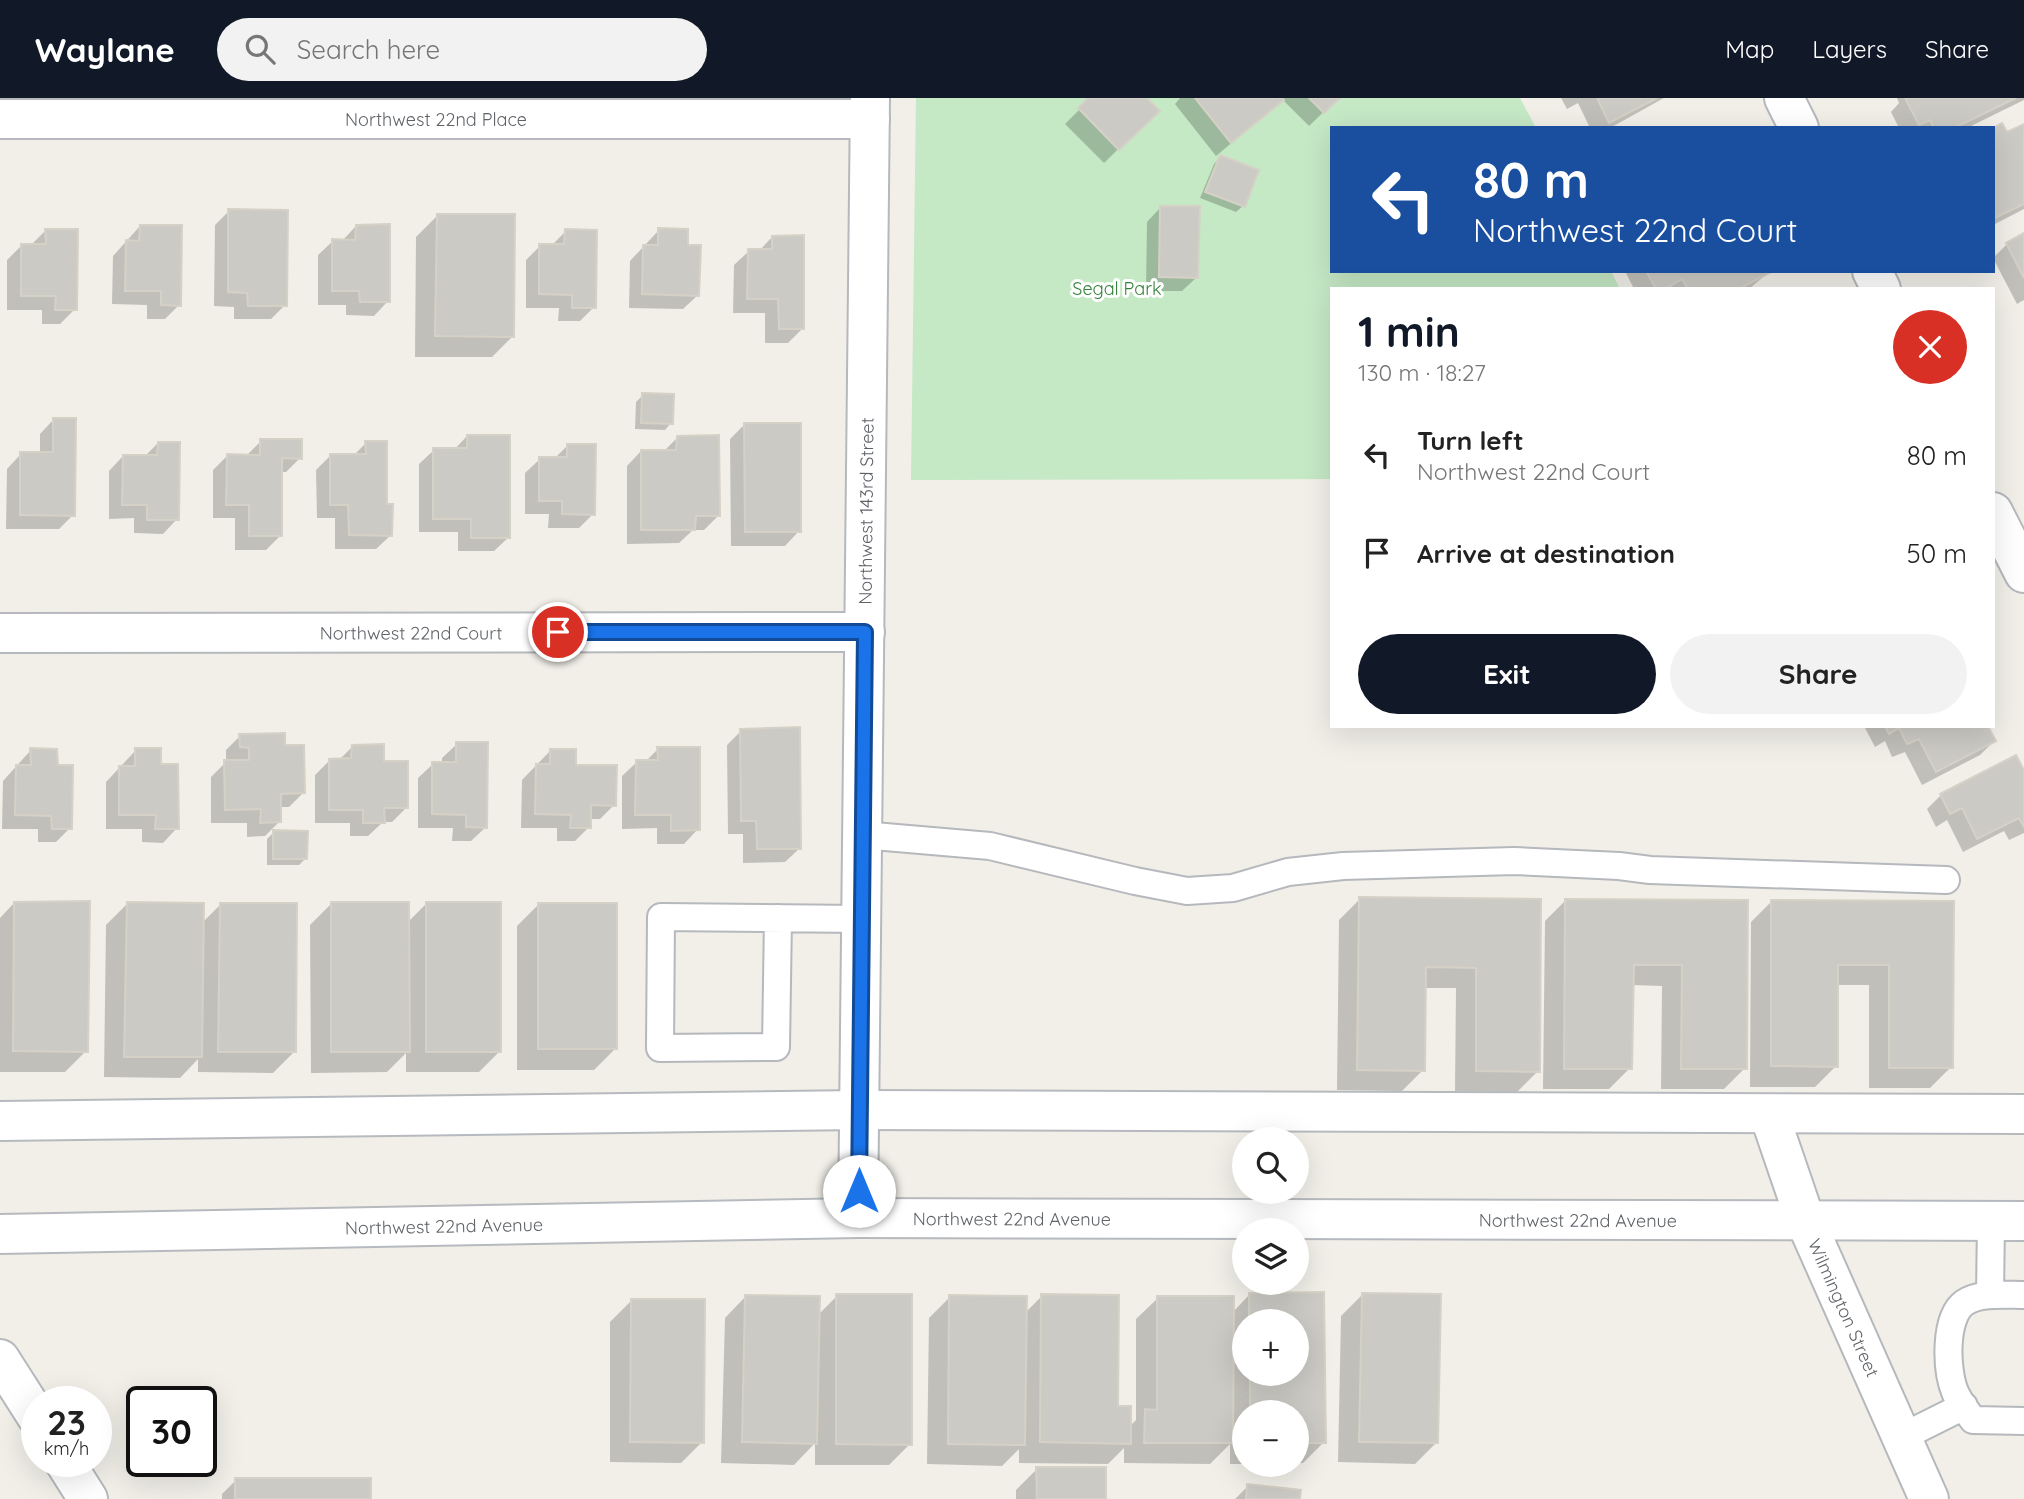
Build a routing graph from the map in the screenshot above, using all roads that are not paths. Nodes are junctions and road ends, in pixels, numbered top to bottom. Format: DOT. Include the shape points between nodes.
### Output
graph roads {
  1 [pos="1784,98"];
  2 [pos="870,108"];
  3 [pos="0,119"];
  4 [pos="1798,126"];
  5 [pos="1995,516"];
  6 [pos="2024,573"];
  7 [pos="865,632"];
  8 [pos="0,633"];
  9 [pos="862,835"];
  10 [pos="1946,880"];
  11 [pos="778,918"];
  12 [pos="861,919"];
  13 [pos="859,1110"];
  14 [pos="1769,1114"];
  15 [pos="2024,1114"];
  16 [pos="0,1121"];
  17 [pos="859,1218"];
  18 [pos="2008,1221"];
  19 [pos="1806,1222"];
  20 [pos="0,1234"];
  21 [pos="1990,1295"];
  22 [pos="2024,1295"];
  23 [pos="0,1359"];
  24 [pos="21,1392"];
  25 [pos="1964,1406"];
  26 [pos="2024,1421"];
  27 [pos="1902,1437"];
  28 [pos="74,1477"];
  29 [pos="88,1499"];
  30 [pos="1929,1499"];
  1 -- 4 [label="main road"];
  2 -- 3 [label="main road, Northwest 22nd Place"];
  2 -- 7 [label="main road, Northwest 143rd Street"];
  5 -- 6 [label="main road"];
  7 -- 8 [label="main road, Northwest 22nd Court"];
  7 -- 9 [label="main road, Northwest 143rd Street"];
  9 -- 10 [label="lane" via="990,846 1187,891 1233,888 1288,872 1343,866 1514,861"];
  9 -- 12 [label="main road, Northwest 143rd Street"];
  11 -- 11 [label="lane" via="661,917 660,1048 776,1047"];
  11 -- 12 [label="lane"];
  12 -- 13 [label="main road, Northwest 143rd Street"];
  13 -- 14 [label="main road"];
  13 -- 16 [label="main road"];
  13 -- 17 [label="main road, Northwest 143rd Street"];
  14 -- 15 [label="main road"];
  14 -- 19 [label="main road, Wilmington Street"];
  17 -- 19 [label="main road, Northwest 22nd Avenue"];
  17 -- 20 [label="main road, Northwest 22nd Avenue"];
  18 -- 19 [label="main road, Northwest 22nd Avenue"];
  18 -- 21 [label="lane"];
  19 -- 27 [label="main road, Wilmington Street"];
  21 -- 22 [label="lane"];
  21 -- 25 [label="lane" via="1966,1301 1954,1314 1948,1346 1954,1391"];
  23 -- 24 [label="main road"];
  25 -- 26 [label="lane" via="1973,1420"];
  25 -- 27 [label="lane"];
  27 -- 30 [label="main road, Wilmington Street"];
  28 -- 29 [label="main road"];
}
